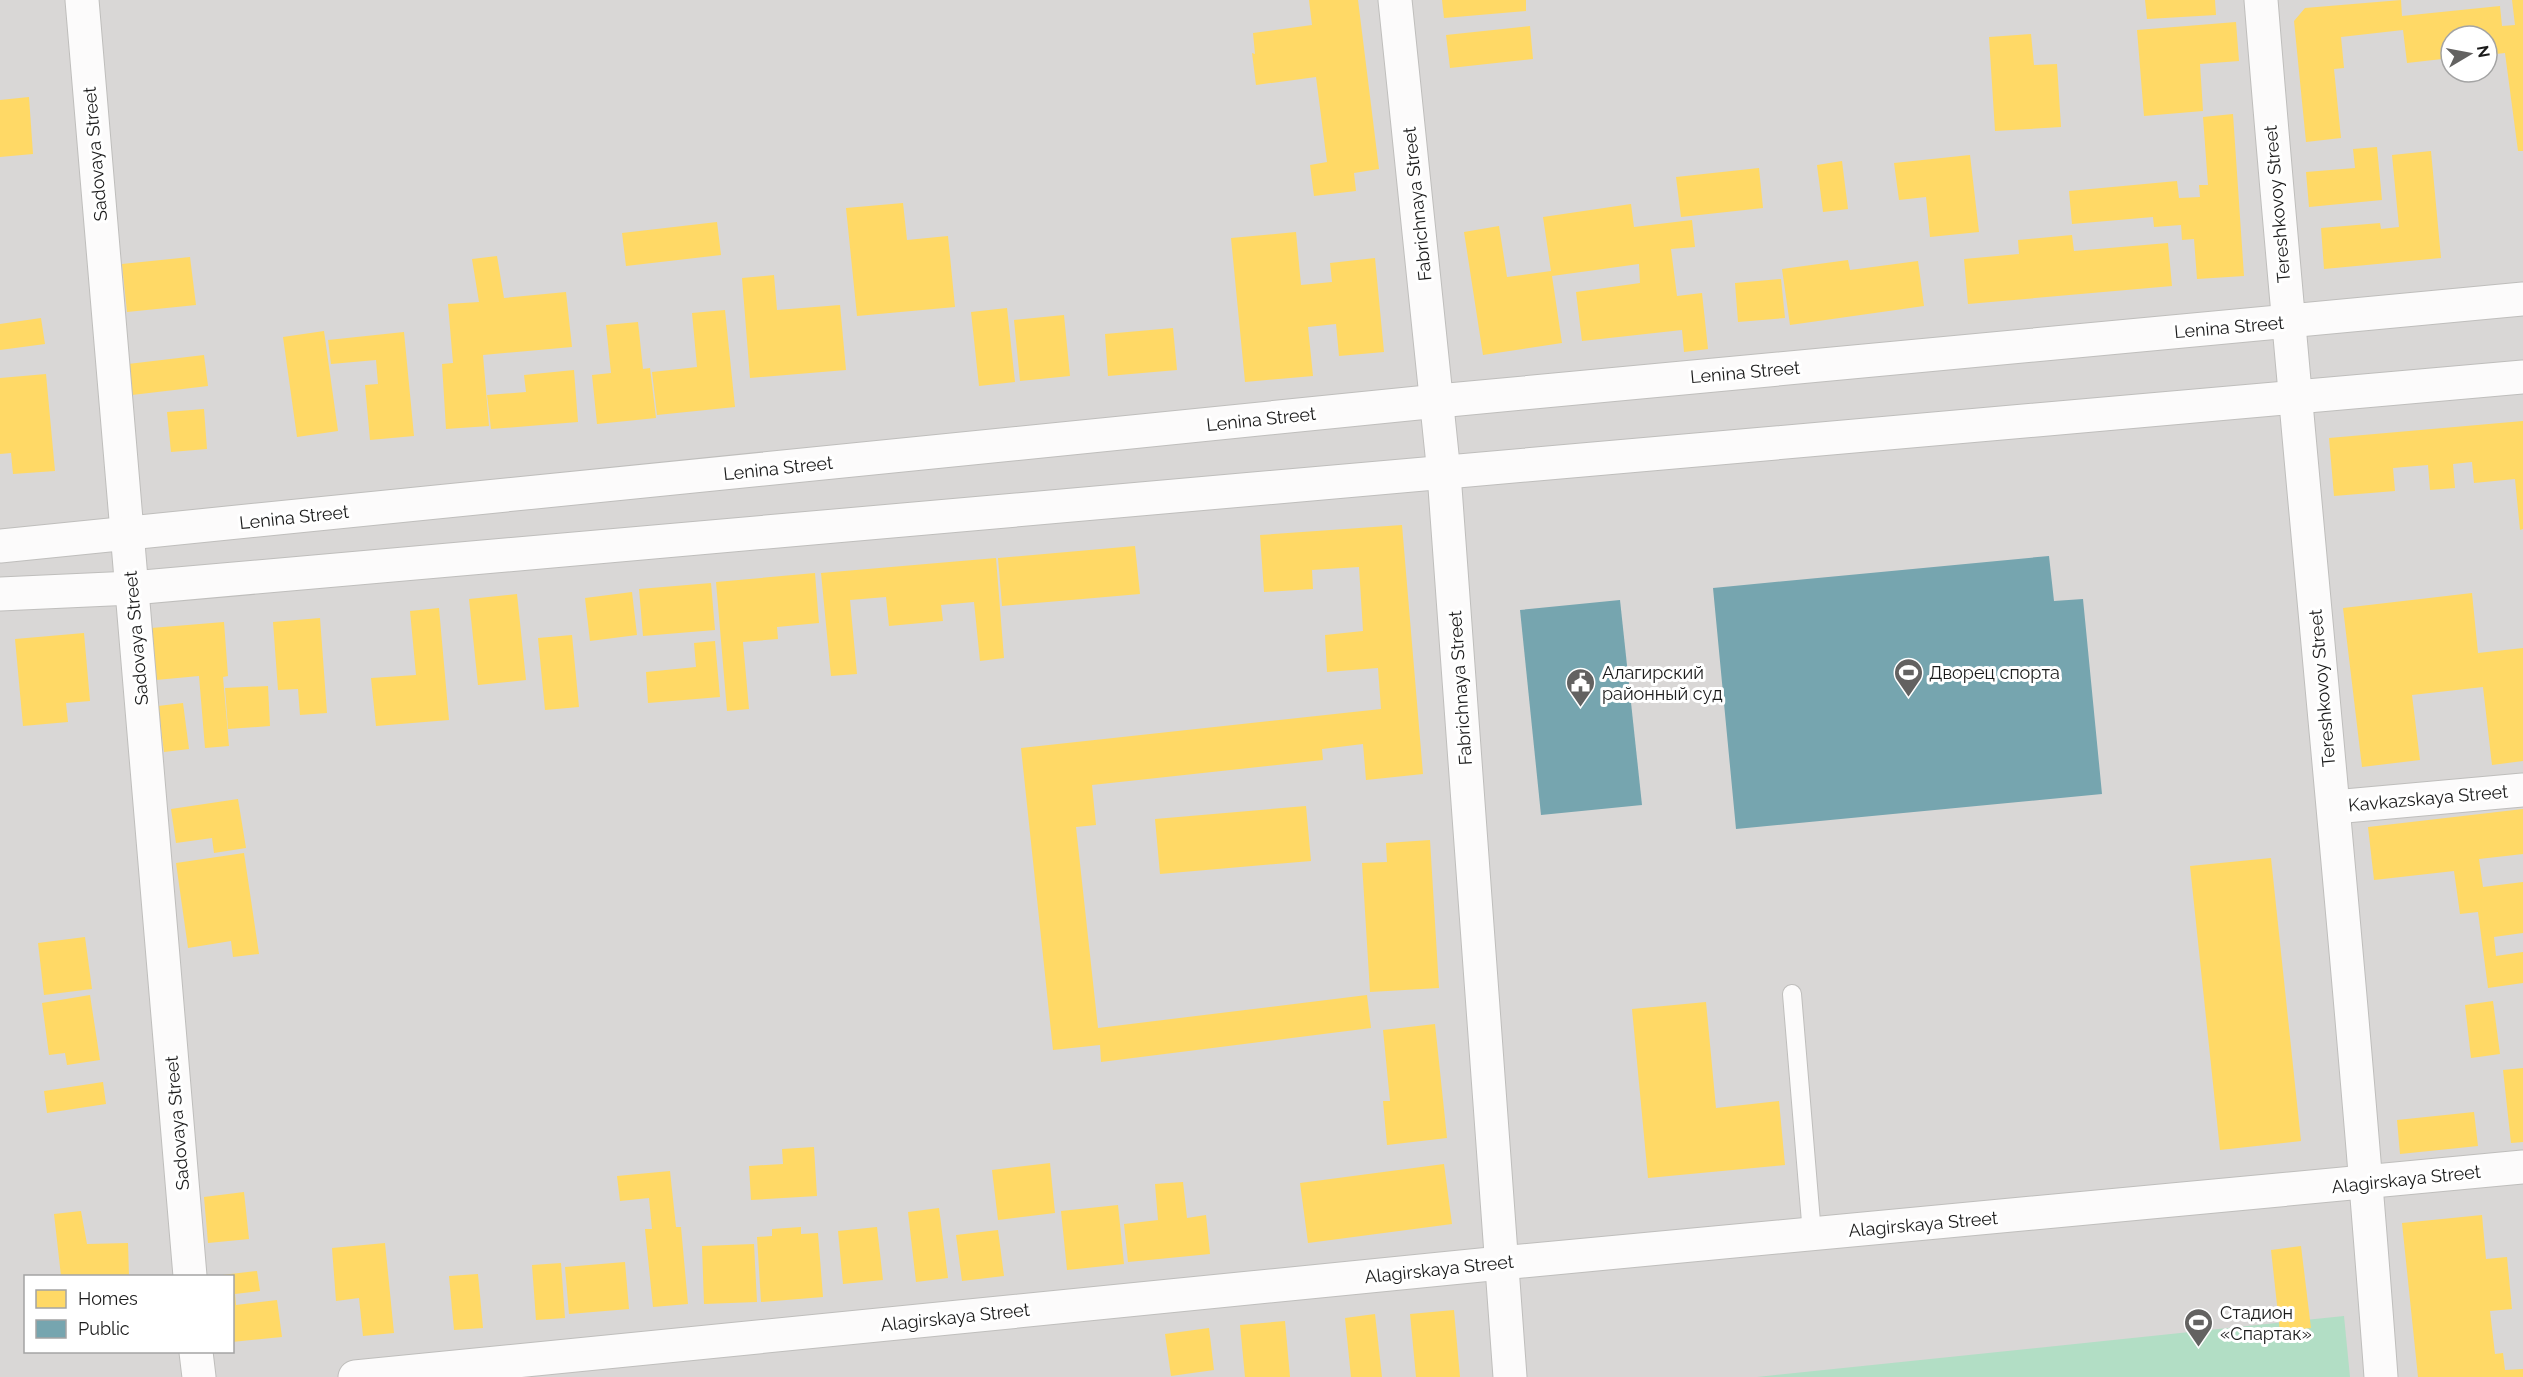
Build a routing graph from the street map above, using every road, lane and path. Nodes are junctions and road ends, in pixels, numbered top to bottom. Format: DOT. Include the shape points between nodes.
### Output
graph roads {
  1 [pos="82,0"];
  2 [pos="1395,0"];
  3 [pos="2260,0"];
  4 [pos="2523,299"];
  5 [pos="2287,321"];
  6 [pos="2523,377"];
  7 [pos="2294,396"];
  8 [pos="1438,401"];
  9 [pos="1444,474"];
  10 [pos="127,534"];
  11 [pos="0,546"];
  12 [pos="132,588"];
  13 [pos="0,594"];
  14 [pos="2523,790"];
  15 [pos="2334,807"];
  16 [pos="1792,994"];
  17 [pos="2523,1167"];
  18 [pos="2367,1183"];
  19 [pos="1812,1234"];
  20 [pos="1501,1263"];
  21 [pos="190,1275"];
  22 [pos="196,1353"];
  23 [pos="199,1377"];
  24 [pos="355,1377"];
  25 [pos="1510,1377"];
  26 [pos="2381,1377"];
  1 -- 10 [label="street, Sadovaya Street"];
  2 -- 8 [label="street, Fabrichnaya Street"];
  3 -- 5 [label="street, Tereshkovoy Street"];
  4 -- 5 [label="street, Lenina Street"];
  5 -- 7 [label="street, Tereshkovoy Street"];
  5 -- 8 [label="street, Lenina Street"];
  6 -- 7 [label="street"];
  7 -- 9 [label="street"];
  7 -- 15 [label="street, Tereshkovoy Street"];
  8 -- 9 [label="street, Fabrichnaya Street"];
  8 -- 10 [label="street, Lenina Street"];
  9 -- 12 [label="street"];
  9 -- 20 [label="street, Fabrichnaya Street"];
  10 -- 11 [label="street, Lenina Street"];
  10 -- 12 [label="street, Sadovaya Street"];
  12 -- 13 [label="street"];
  12 -- 21 [label="street, Sadovaya Street"];
  14 -- 15 [label="street, Kavkazskaya Street"];
  15 -- 18 [label="street, Tereshkovoy Street"];
  16 -- 19 [label="lane"];
  17 -- 18 [label="street, Alagirskaya Street"];
  18 -- 19 [label="street, Alagirskaya Street"];
  18 -- 26 [label="street, Tereshkovoy Street"];
  19 -- 20 [label="street, Alagirskaya Street"];
  20 -- 24 [label="street, Alagirskaya Street"];
  20 -- 25 [label="street, Fabrichnaya Street"];
  22 -- 23 [label="street"];
}
